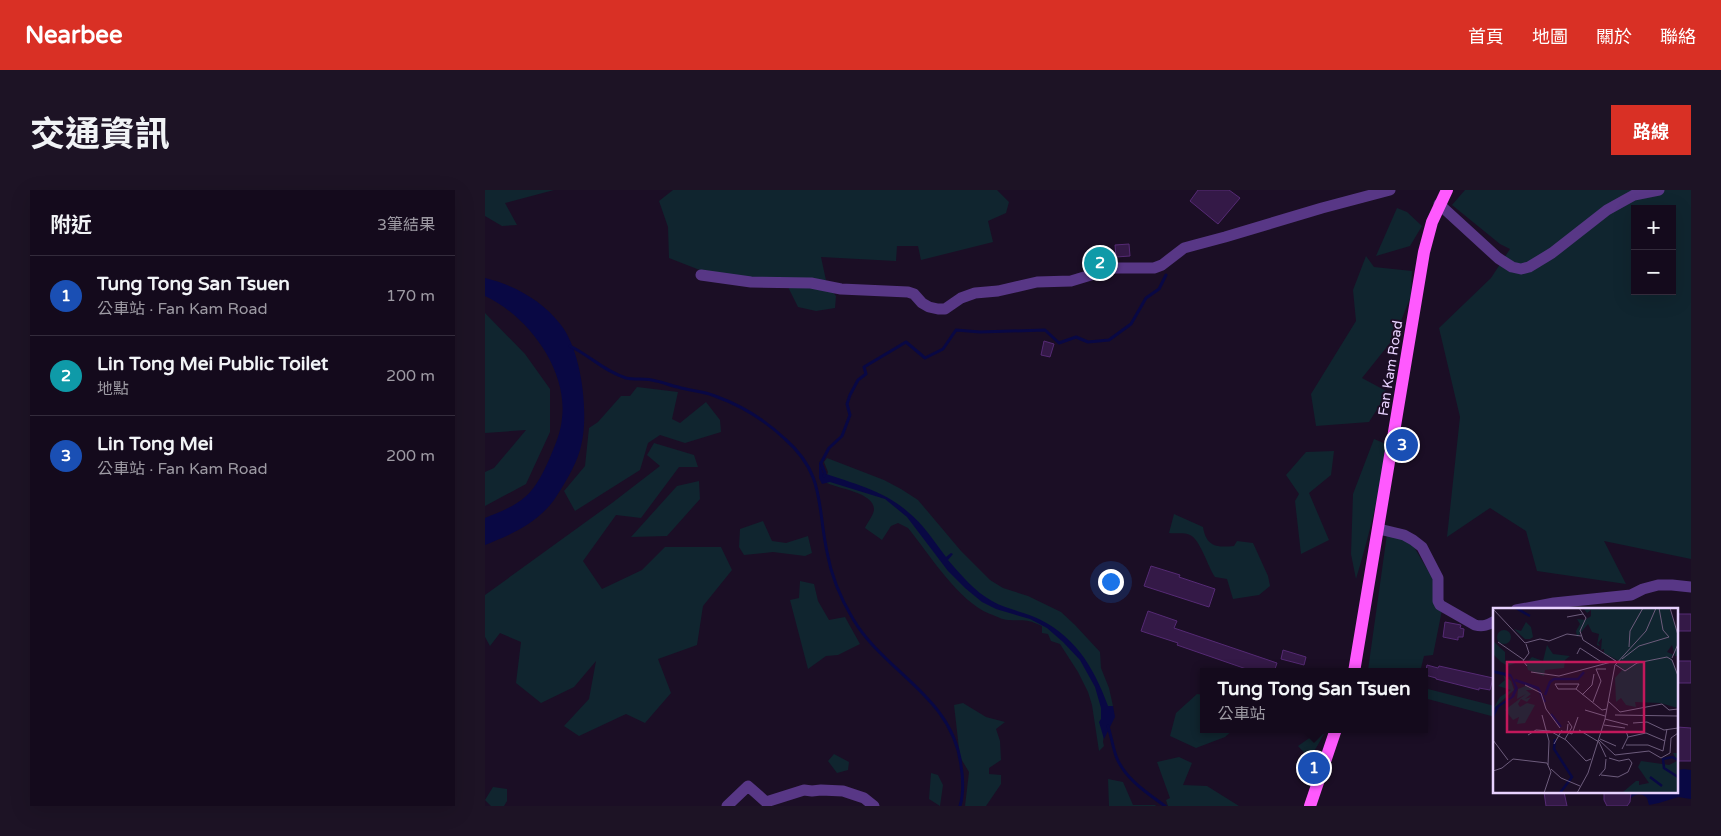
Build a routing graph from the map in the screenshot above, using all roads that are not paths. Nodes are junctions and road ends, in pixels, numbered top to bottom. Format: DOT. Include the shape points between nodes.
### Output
graph roads {
  1 [pos="1391,190"];
  2 [pos="1447,190"];
  3 [pos="1659,190"];
  4 [pos="1439,204"];
  5 [pos="701,275"];
  6 [pos="1379,529"];
  7 [pos="1691,588"];
  8 [pos="1528,608"];
  9 [pos="1493,622"];
  10 [pos="1355,668"];
  11 [pos="1335,733"];
  12 [pos="727,806"];
  13 [pos="874,806"];
  14 [pos="1310,806"];
  1 -- 5 [label="street" via="1185,248 1162,266 1114,268 1071,281 1037,282 975,293 945,309 929,307 908,292 841,289 811,283 751,282"];
  2 -- 4 [label="main road, Fan Kam Road"];
  3 -- 4 [label="street" via="1635,195 1607,210 1546,258 1521,269 1511,267 1498,258"];
  4 -- 6 [label="main road, Fan Kam Road" via="1424,252"];
  6 -- 9 [label="street" via="1404,535 1422,547 1438,578 1440,605 1481,627"];
  6 -- 10 [label="main road, Fan Kam Road"];
  7 -- 8 [label="street" via="1658,586 1631,595"];
  11 -- 14 [label="main road"];
  12 -- 13 [label="street" via="748,786 766,802 805,790 821,790 843,791 864,798"];
}
